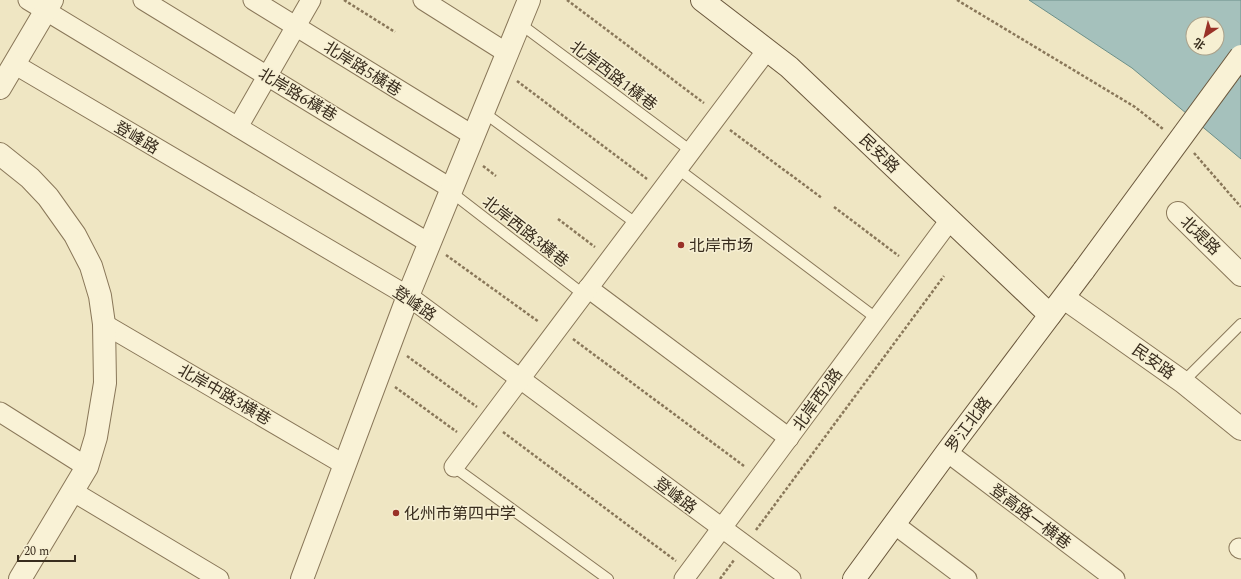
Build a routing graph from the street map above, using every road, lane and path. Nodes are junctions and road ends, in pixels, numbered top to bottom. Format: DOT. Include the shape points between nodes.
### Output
graph roads {
  1 [pos="143,0"];
  2 [pos="253,0"];
  3 [pos="311,0"];
  4 [pos="344,0"];
  5 [pos="423,0"];
  6 [pos="529,0"];
  7 [pos="567,0"];
  8 [pos="702,0"];
  9 [pos="957,0"];
  10 [pos="42,4"];
  11 [pos="519,23"];
  12 [pos="296,26"];
  13 [pos="394,32"];
  14 [pos="767,50"];
  15 [pos="1241,56"];
  16 [pos="504,61"];
  17 [pos="14,64"];
  18 [pos="267,76"];
  19 [pos="0,88"];
  20 [pos="483,112"];
  21 [pos="717,116"];
  22 [pos="238,127"];
  23 [pos="1165,130"];
  24 [pos="474,136"];
  25 [pos="1189,149"];
  26 [pos="691,152"];
  27 [pos="0,154"];
  28 [pos="678,169"];
  29 [pos="451,190"];
  30 [pos="662,190"];
  31 [pos="822,198"];
  32 [pos="834,207"];
  33 [pos="1241,207"];
  34 [pos="1178,213"];
  35 [pos="558,219"];
  36 [pos="950,220"];
  37 [pos="636,224"];
  38 [pos="429,243"];
  39 [pos="610,258"];
  40 [pos="914,267"];
  41 [pos="1241,275"];
  42 [pos="944,276"];
  43 [pos="586,291"];
  44 [pos="408,296"];
  45 [pos="1064,298"];
  46 [pos="1050,315"];
  47 [pos="876,318"];
  48 [pos="104,324"];
  49 [pos="1241,324"];
  50 [pos="556,330"];
  51 [pos="390,344"];
  52 [pos="379,375"];
  53 [pos="520,379"];
  54 [pos="1184,382"];
  55 [pos="0,412"];
  56 [pos="490,419"];
  57 [pos="1241,429"];
  58 [pos="789,438"];
  59 [pos="472,443"];
  60 [pos="947,452"];
  61 [pos="345,465"];
  62 [pos="87,467"];
  63 [pos="454,467"];
  64 [pos="759,478"];
  65 [pos="72,491"];
  66 [pos="894,524"];
  67 [pos="721,529"];
  68 [pos="744,546"];
  69 [pos="687,575"];
  70 [pos="20,579"];
  71 [pos="219,579"];
  72 [pos="302,579"];
  73 [pos="608,579"];
  74 [pos="720,579"];
  75 [pos="791,579"];
  76 [pos="854,579"];
  77 [pos="968,579"];
  78 [pos="1114,579"];
  1 -- 18 [label="street, 北岸路6橫巷"];
  2 -- 12 [label="street, 北岸路5橫巷"];
  3 -- 12 [label="street"];
  4 -- 13 [label="path"];
  5 -- 16 [label="street"];
  6 -- 11 [label="street"];
  7 -- 21 [label="path"];
  8 -- 14 [label="street, 民安路"];
  9 -- 23 [label="path" via="1135,107"];
  10 -- 17 [label="street"];
  10 -- 22 [label="street"];
  11 -- 16 [label="street"];
  11 -- 26 [label="lane, 北岸西路1橫巷"];
  12 -- 18 [label="street"];
  12 -- 24 [label="street, 北岸路5橫巷"];
  14 -- 21 [label="street"];
  14 -- 36 [label="street, 民安路" via="789,66"];
  15 -- 45 [label="street, 罗江北路, bridge"];
  16 -- 20 [label="street"];
  16 -- 30 [label="path"];
  17 -- 19 [label="street"];
  17 -- 44 [label="street, 登峰路"];
  18 -- 22 [label="street"];
  18 -- 29 [label="street, 北岸路6橫巷"];
  20 -- 24 [label="street"];
  20 -- 37 [label="lane"];
  21 -- 26 [label="street"];
  21 -- 31 [label="path"];
  22 -- 38 [label="street"];
  24 -- 29 [label="street"];
  25 -- 33 [label="path"];
  26 -- 28 [label="street"];
  27 -- 48 [label="street" via="30,178 48,197 75,235 91,266 100,296"];
  28 -- 30 [label="street"];
  28 -- 47 [label="lane"];
  29 -- 38 [label="street"];
  29 -- 43 [label="lane, 北岸西路3橫巷"];
  30 -- 37 [label="street"];
  32 -- 40 [label="path"];
  34 -- 41 [label="street, 北堤路"];
  35 -- 39 [label="path"];
  36 -- 40 [label="street, 北岸西2路"];
  36 -- 46 [label="street, 民安路"];
  37 -- 39 [label="street"];
  38 -- 44 [label="street"];
  38 -- 50 [label="path"];
  39 -- 43 [label="street"];
  40 -- 47 [label="street, 北岸西2路"];
  42 -- 68 [label="path"];
  43 -- 50 [label="street"];
  43 -- 58 [label="street"];
  44 -- 51 [label="street"];
  44 -- 53 [label="street, 登峰路"];
  45 -- 46 [label="street, 罗江北路"];
  45 -- 54 [label="street, 民安路"];
  46 -- 60 [label="street, 罗江北路"];
  47 -- 58 [label="street, 北岸西2路"];
  48 -- 61 [label="street, 北岸中路3横巷"];
  48 -- 62 [label="street" via="105,383 96,437"];
  49 -- 54 [label="lane"];
  50 -- 53 [label="street"];
  50 -- 64 [label="path"];
  51 -- 52 [label="street"];
  51 -- 56 [label="path"];
  52 -- 59 [label="path"];
  52 -- 61 [label="street"];
  53 -- 56 [label="street"];
  53 -- 67 [label="street, 登峰路"];
  54 -- 57 [label="street, 民安路"];
  55 -- 62 [label="street"];
  56 -- 59 [label="street"];
  56 -- 69 [label="path"];
  58 -- 64 [label="street, 北岸西2路"];
  59 -- 63 [label="street"];
  60 -- 66 [label="street, 罗江北路"];
  60 -- 78 [label="street, 登高路一横巷"];
  61 -- 72 [label="street"];
  62 -- 65 [label="street"];
  63 -- 73 [label="lane"];
  64 -- 67 [label="street, 北岸西2路"];
  65 -- 70 [label="street"];
  65 -- 71 [label="street"];
  66 -- 76 [label="street, 罗江北路"];
  66 -- 77 [label="street"];
  67 -- 68 [label="street, 登峰路"];
  67 -- 69 [label="street, 北岸西2路"];
  68 -- 74 [label="path"];
  68 -- 75 [label="street, 登峰路"];
}
